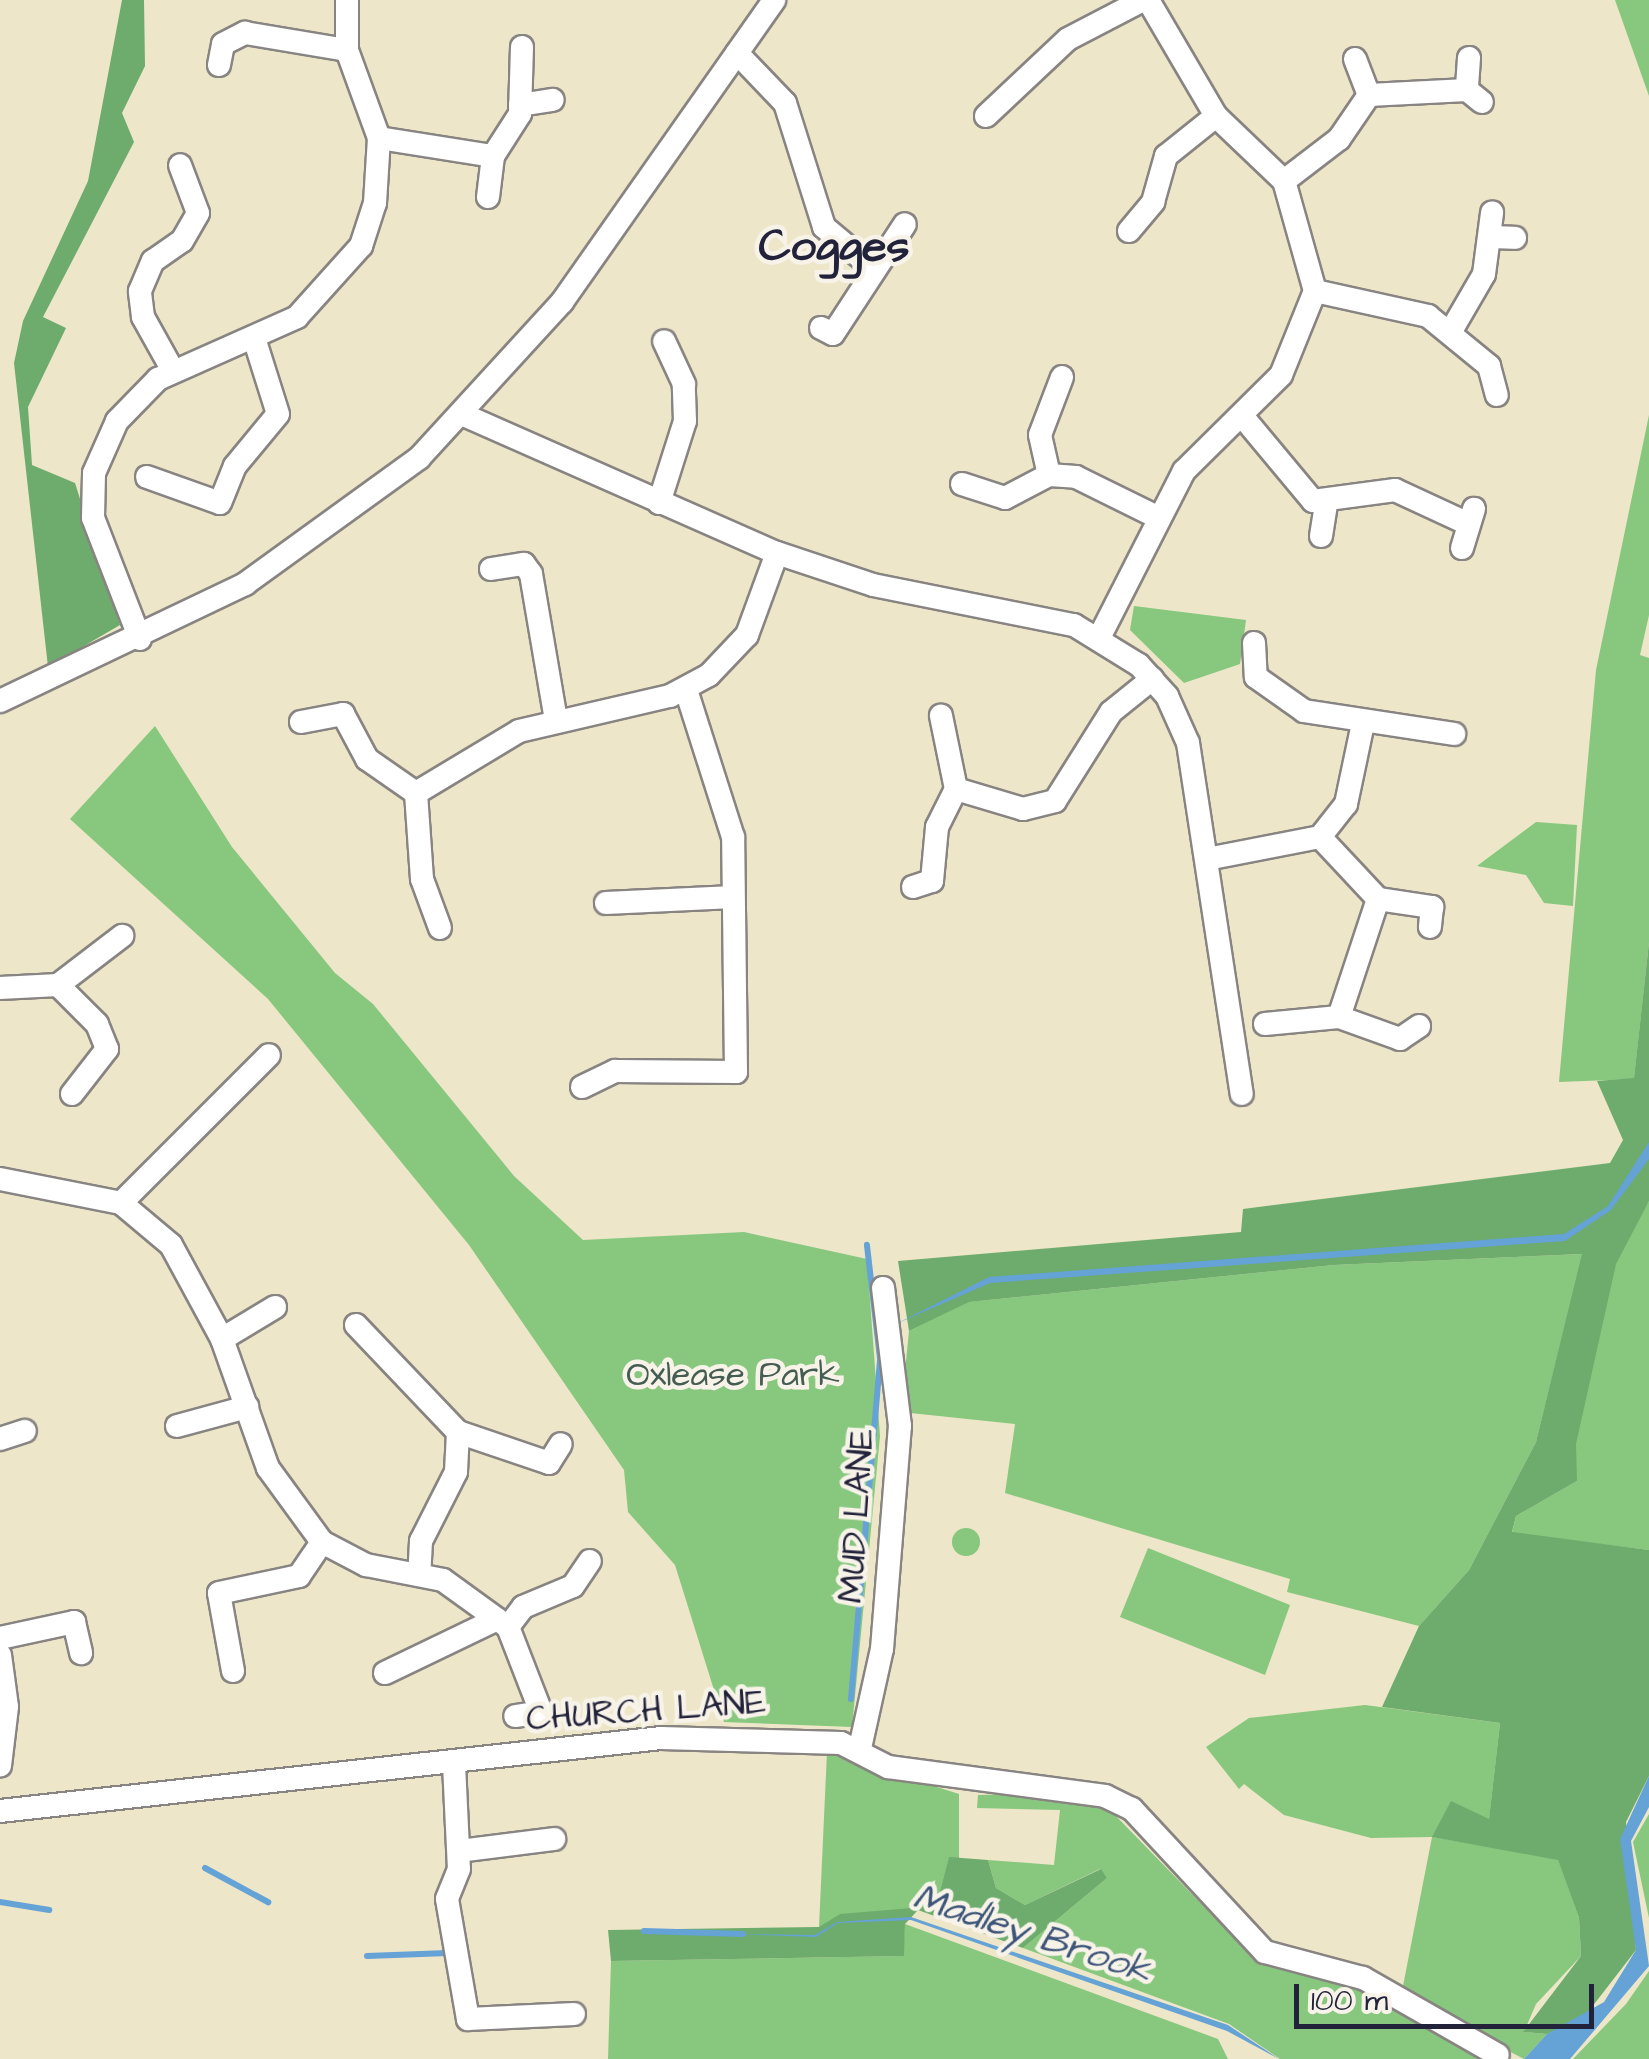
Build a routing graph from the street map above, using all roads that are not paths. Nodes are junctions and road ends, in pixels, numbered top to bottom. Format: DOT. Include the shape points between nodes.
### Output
graph roads {
  1 [pos="347,0"];
  2 [pos="774,0"];
  3 [pos="1146,0"];
  4 [pos="522,47"];
  5 [pos="347,50"];
  6 [pos="737,52"];
  7 [pos="1469,58"];
  8 [pos="1354,59"];
  9 [pos="218,65"];
  10 [pos="1370,94"];
  11 [pos="553,100"];
  12 [pos="520,105"];
  13 [pos="986,116"];
  14 [pos="1216,116"];
  15 [pos="378,138"];
  16 [pos="492,156"];
  17 [pos="180,165"];
  18 [pos="1284,181"];
  19 [pos="488,197"];
  20 [pos="905,224"];
  21 [pos="1130,231"];
  22 [pos="1516,238"];
  23 [pos="872,267"];
  24 [pos="1315,291"];
  25 [pos="821,328"];
  26 [pos="1451,330"];
  27 [pos="664,340"];
  28 [pos="256,341"];
  29 [pos="172,369"];
  30 [pos="1062,378"];
  31 [pos="1497,395"];
  32 [pos="466,416"];
  33 [pos="1243,417"];
  34 [pos="1049,475"];
  35 [pos="147,477"];
  36 [pos="962,484"];
  37 [pos="660,503"];
  38 [pos="1326,506"];
  39 [pos="1159,518"];
  40 [pos="1321,536"];
  41 [pos="1462,548"];
  42 [pos="777,553"];
  43 [pos="492,569"];
  44 [pos="1100,636"];
  45 [pos="140,638"];
  46 [pos="1254,643"];
  47 [pos="1152,679"];
  48 [pos="686,690"];
  49 [pos="0,700"];
  50 [pos="941,716"];
  51 [pos="556,720"];
  52 [pos="301,722"];
  53 [pos="1363,723"];
  54 [pos="1454,734"];
  55 [pos="956,790"];
  56 [pos="416,792"];
  57 [pos="1320,837"];
  58 [pos="1212,858"];
  59 [pos="913,886"];
  60 [pos="733,897"];
  61 [pos="1378,899"];
  62 [pos="606,903"];
  63 [pos="1432,906"];
  64 [pos="440,928"];
  65 [pos="122,936"];
  66 [pos="58,984"];
  67 [pos="0,988"];
  68 [pos="1338,1017"];
  69 [pos="1265,1024"];
  70 [pos="1418,1026"];
  71 [pos="269,1056"];
  72 [pos="582,1087"];
  73 [pos="72,1094"];
  74 [pos="1242,1094"];
  75 [pos="0,1178"];
  76 [pos="121,1203"];
  77 [pos="883,1288"];
  78 [pos="275,1307"];
  79 [pos="356,1326"];
  80 [pos="222,1339"];
  81 [pos="247,1407"];
  82 [pos="178,1426"];
  83 [pos="25,1432"];
  84 [pos="458,1432"];
  85 [pos="0,1438"];
  86 [pos="561,1444"];
  87 [pos="322,1542"];
  88 [pos="590,1562"];
  89 [pos="420,1575"];
  90 [pos="195,1592"];
  91 [pos="219,1593"];
  92 [pos="503,1623"];
  93 [pos="0,1638"];
  94 [pos="81,1652"];
  95 [pos="0,1656"];
  96 [pos="233,1671"];
  97 [pos="384,1673"];
  98 [pos="515,1716"];
  99 [pos="860,1748"];
  100 [pos="454,1764"];
  101 [pos="0,1766"];
  102 [pos="0,1811"];
  103 [pos="554,1840"];
  104 [pos="459,1851"];
  105 [pos="574,2014"];
  106 [pos="1498,2055"];
  1 -- 5 [label="street"];
  2 -- 6 [label="street"];
  3 -- 13 [label="street" via="1068,38"];
  3 -- 14 [label="street"];
  4 -- 12 [label="street"];
  5 -- 9 [label="street" via="245,33 223,44"];
  5 -- 15 [label="street"];
  6 -- 23 [label="street" via="785,103 824,227"];
  6 -- 32 [label="street" via="562,302"];
  7 -- 10 [label="street" via="1474,96"];
  8 -- 10 [label="street"];
  10 -- 18 [label="street" via="1339,139"];
  11 -- 12 [label="street"];
  12 -- 16 [label="street"];
  14 -- 18 [label="street"];
  14 -- 21 [label="street" via="1166,156 1153,202"];
  15 -- 16 [label="street"];
  15 -- 28 [label="street" via="375,203 350,264 297,316"];
  16 -- 19 [label="street"];
  17 -- 29 [label="street" via="198,213 182,241 153,262 140,291 143,317"];
  18 -- 24 [label="street"];
  20 -- 23 [label="street"];
  22 -- 26 [label="street" via="1491,225 1479,288"];
  23 -- 25 [label="street" via="833,334"];
  24 -- 26 [label="street" via="1428,316"];
  24 -- 33 [label="street" via="1295,354"];
  26 -- 31 [label="street" via="1490,366"];
  27 -- 37 [label="street" via="684,384 685,421"];
  28 -- 29 [label="street"];
  28 -- 35 [label="street" via="278,414 236,466 220,503"];
  29 -- 45 [label="street" via="116,421 91,497"];
  30 -- 34 [label="street" via="1040,434"];
  32 -- 37 [label="street"];
  32 -- 45 [label="street" via="312,542"];
  33 -- 38 [label="street"];
  33 -- 39 [label="street" via="1184,471"];
  34 -- 36 [label="street" via="1005,498"];
  34 -- 39 [label="street" via="1076,477"];
  37 -- 42 [label="street"];
  38 -- 40 [label="street"];
  38 -- 41 [label="street" via="1395,490 1470,516"];
  39 -- 44 [label="street"];
  42 -- 44 [label="street" via="874,586"];
  42 -- 48 [label="street" via="734,655"];
  43 -- 51 [label="street" via="524,564 532,574"];
  44 -- 47 [label="street"];
  45 -- 49 [label="street"];
  46 -- 53 [label="street" via="1256,677 1278,698"];
  47 -- 55 [label="street" via="1111,712 1054,800 1023,808"];
  47 -- 58 [label="street" via="1188,743"];
  48 -- 51 [label="street"];
  48 -- 60 [label="street" via="728,807"];
  50 -- 55 [label="street"];
  51 -- 56 [label="street" via="477,752"];
  52 -- 56 [label="street" via="343,714 367,759"];
  53 -- 54 [label="street"];
  53 -- 57 [label="street" via="1346,804"];
  55 -- 59 [label="street" via="937,827 932,880"];
  56 -- 64 [label="street" via="422,879"];
  57 -- 58 [label="street"];
  57 -- 61 [label="street"];
  58 -- 74 [label="street"];
  60 -- 62 [label="street"];
  60 -- 72 [label="street" via="736,1072 615,1071"];
  61 -- 63 [label="street"];
  61 -- 68 [label="street"];
  65 -- 66 [label="street"];
  66 -- 67 [label="street"];
  66 -- 73 [label="street" via="98,1024 107,1049"];
  68 -- 69 [label="street"];
  68 -- 70 [label="street" via="1400,1039"];
  71 -- 76 [label="street"];
  75 -- 76 [label="street"];
  76 -- 80 [label="street" via="172,1245"];
  77 -- 99 [label="street, MUD LANE" via="900,1426 882,1648"];
  78 -- 80 [label="street"];
  79 -- 84 [label="street"];
  80 -- 81 [label="street"];
  81 -- 82 [label="street"];
  81 -- 87 [label="street" via="268,1468"];
  83 -- 85 [label="street"];
  84 -- 86 [label="street" via="549,1464"];
  84 -- 89 [label="street" via="456,1472 421,1541"];
  87 -- 89 [label="street" via="366,1565"];
  87 -- 91 [label="street" via="298,1576"];
  88 -- 92 [label="street" via="572,1586"];
  89 -- 92 [label="street" via="471,1593"];
  90 -- 91 [label="street"];
  91 -- 96 [label="street"];
  92 -- 97 [label="street"];
  92 -- 98 [label="street" via="541,1712"];
  93 -- 94 [label="street" via="74,1622"];
  95 -- 101 [label="street"];
  99 -- 100 [label="street, CHURCH LANE" via="795,1736 660,1738"];
  99 -- 106 [label="street, CHURCH LANE" via="888,1767 1086,1788 1119,1802 1265,1952 1364,1978"];
  100 -- 102 [label="street, CHURCH LANE"];
  100 -- 104 [label="street"];
  103 -- 104 [label="street"];
  104 -- 105 [label="street" via="446,1900 468,2019"];
}
